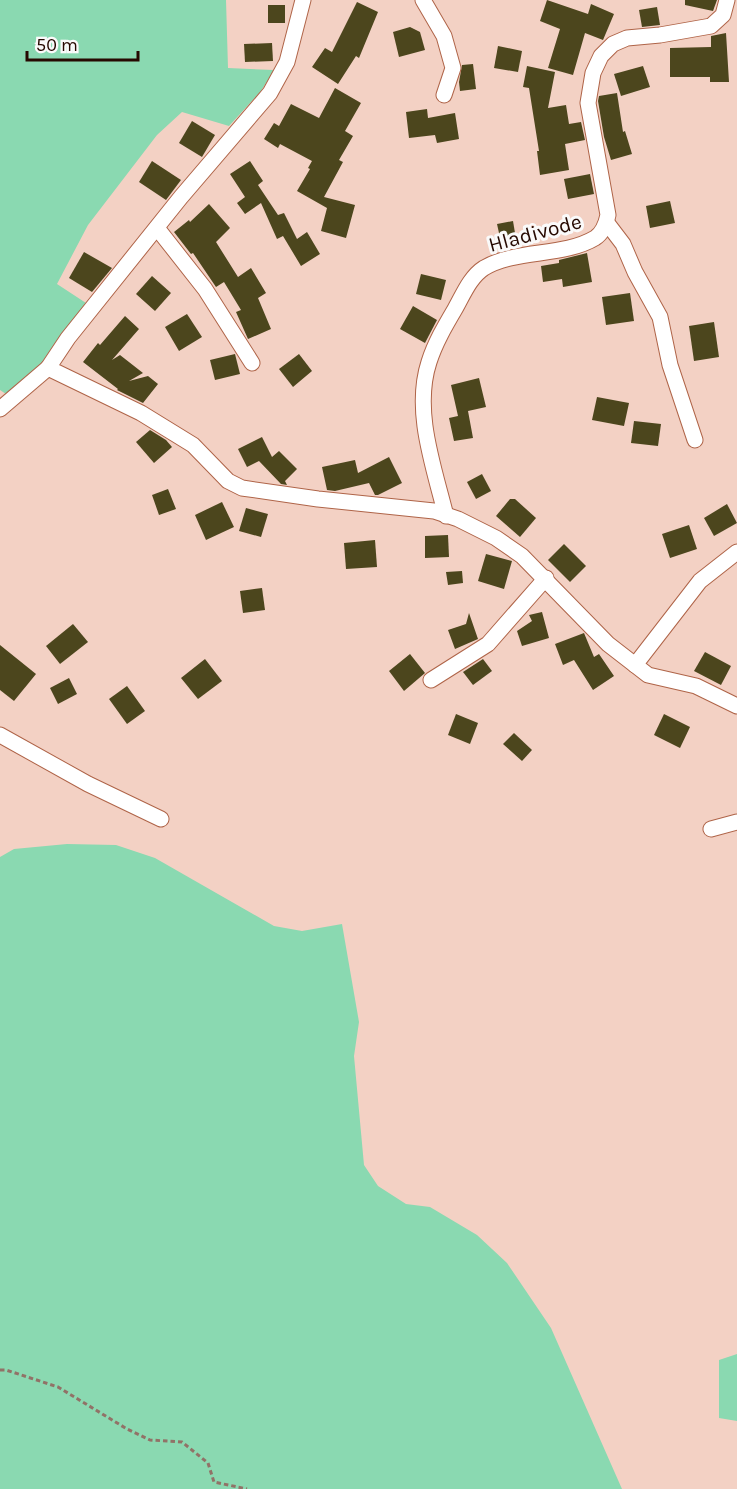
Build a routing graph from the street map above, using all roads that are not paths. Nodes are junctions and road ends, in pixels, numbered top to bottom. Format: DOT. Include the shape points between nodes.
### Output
graph roads {
  1 [pos="303,0"];
  2 [pos="423,0"];
  3 [pos="727,0"];
  4 [pos="444,95"];
  5 [pos="607,222"];
  6 [pos="157,228"];
  7 [pos="252,363"];
  8 [pos="48,368"];
  9 [pos="0,409"];
  10 [pos="695,440"];
  11 [pos="446,516"];
  12 [pos="737,552"];
  13 [pos="546,578"];
  14 [pos="635,665"];
  15 [pos="431,680"];
  16 [pos="737,706"];
  17 [pos="0,735"];
  18 [pos="161,819"];
  19 [pos="737,822"];
  20 [pos="711,830"];
  1 -- 6 [label="street" via="287,62 270,93"];
  2 -- 4 [label="street" via="444,36 453,68"];
  3 -- 5 [label="street, Hladivode" via="723,15 711,26 627,38 613,44 601,56 592,73 588,103"];
  5 -- 10 [label="street" via="623,244 660,317 670,365"];
  5 -- 11 [label="street, Hladivode" via="596,238 484,268 472,278 442,329 428,363 423,415"];
  6 -- 7 [label="street" via="205,289"];
  6 -- 8 [label="street"];
  8 -- 9 [label="street"];
  8 -- 11 [label="street" via="150,418 193,445 228,481 242,488 434,511"];
  11 -- 13 [label="street" via="495,538"];
  12 -- 14 [label="street" via="700,581"];
  13 -- 14 [label="street" via="608,644"];
  13 -- 15 [label="street" via="488,644"];
  14 -- 16 [label="street" via="648,675 696,686"];
  17 -- 18 [label="street"];
  19 -- 20 [label="street"];
}
